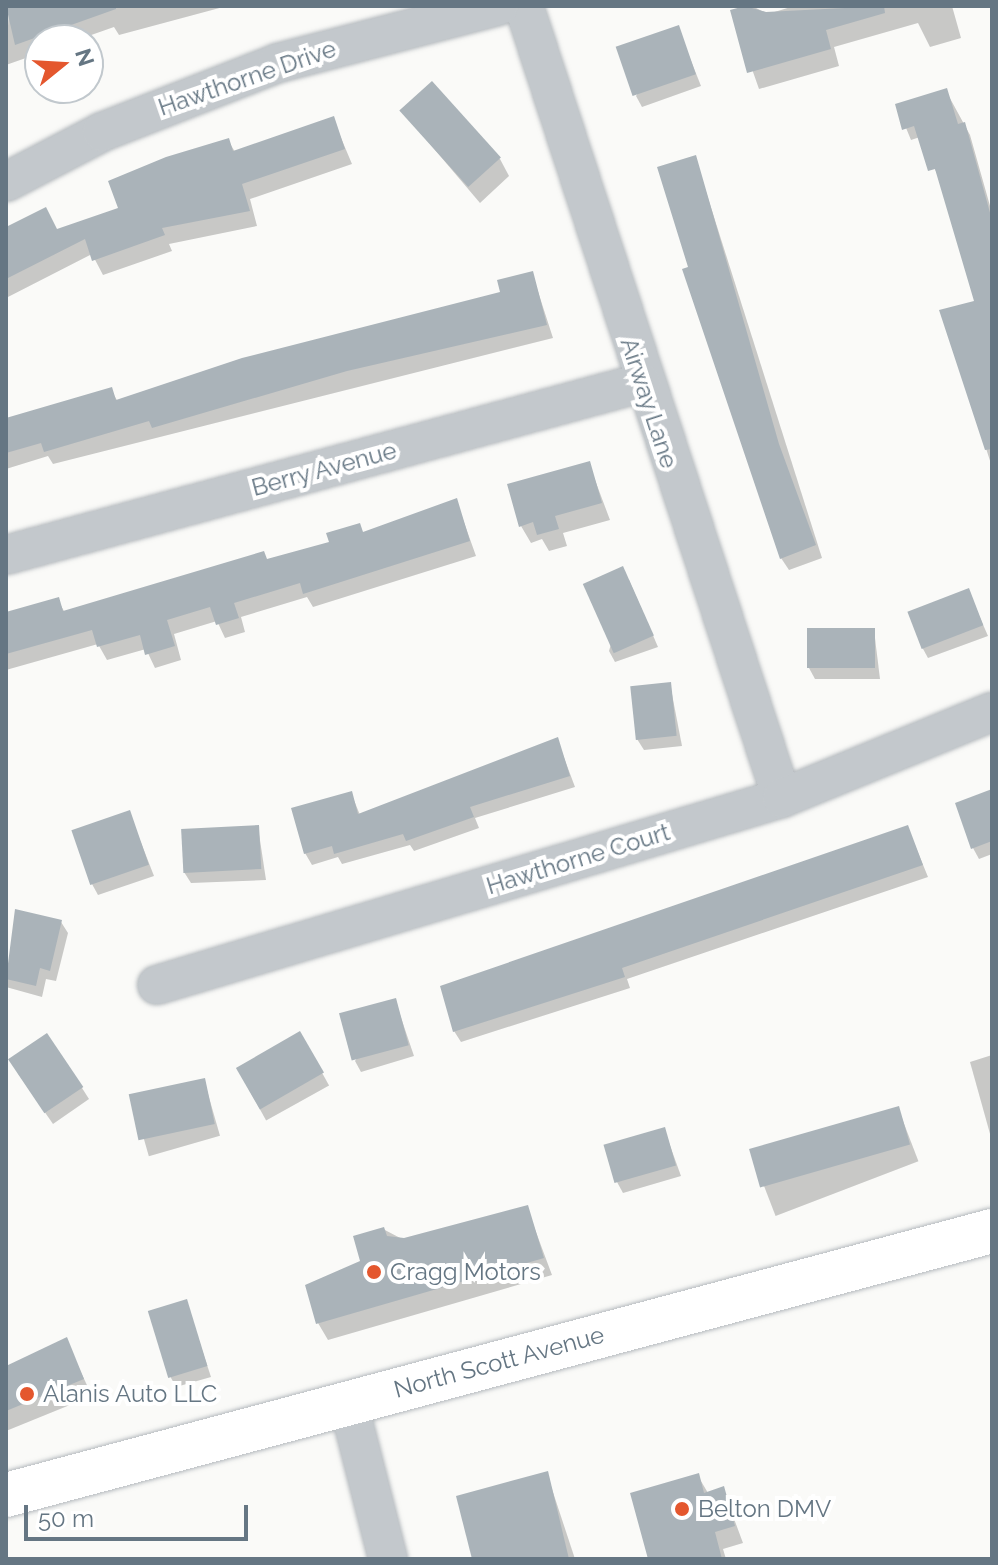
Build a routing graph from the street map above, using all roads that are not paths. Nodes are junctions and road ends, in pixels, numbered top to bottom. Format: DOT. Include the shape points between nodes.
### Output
graph roads {
  1 [pos="499,6"];
  2 [pos="524,6"];
  3 [pos="6,182"];
  4 [pos="641,383"];
  5 [pos="6,555"];
  6 [pos="992,712"];
  7 [pos="782,798"];
  8 [pos="157,985"];
  9 [pos="992,1231"];
  10 [pos="348,1402"];
  11 [pos="6,1495"];
  12 [pos="388,1559"];
  1 -- 3 [label="street, Hawthorne Drive" via="399,28 204,90"];
  2 -- 4 [label="street, Airway Lane"];
  4 -- 5 [label="street, Berry Avenue"];
  4 -- 7 [label="street, Airway Lane"];
  6 -- 7 [label="street, Hawthorne Court"];
  7 -- 8 [label="street, Hawthorne Court"];
  9 -- 10 [label="main road, North Scott Avenue"];
  10 -- 11 [label="main road, North Scott Avenue"];
  10 -- 12 [label="street"];
}
